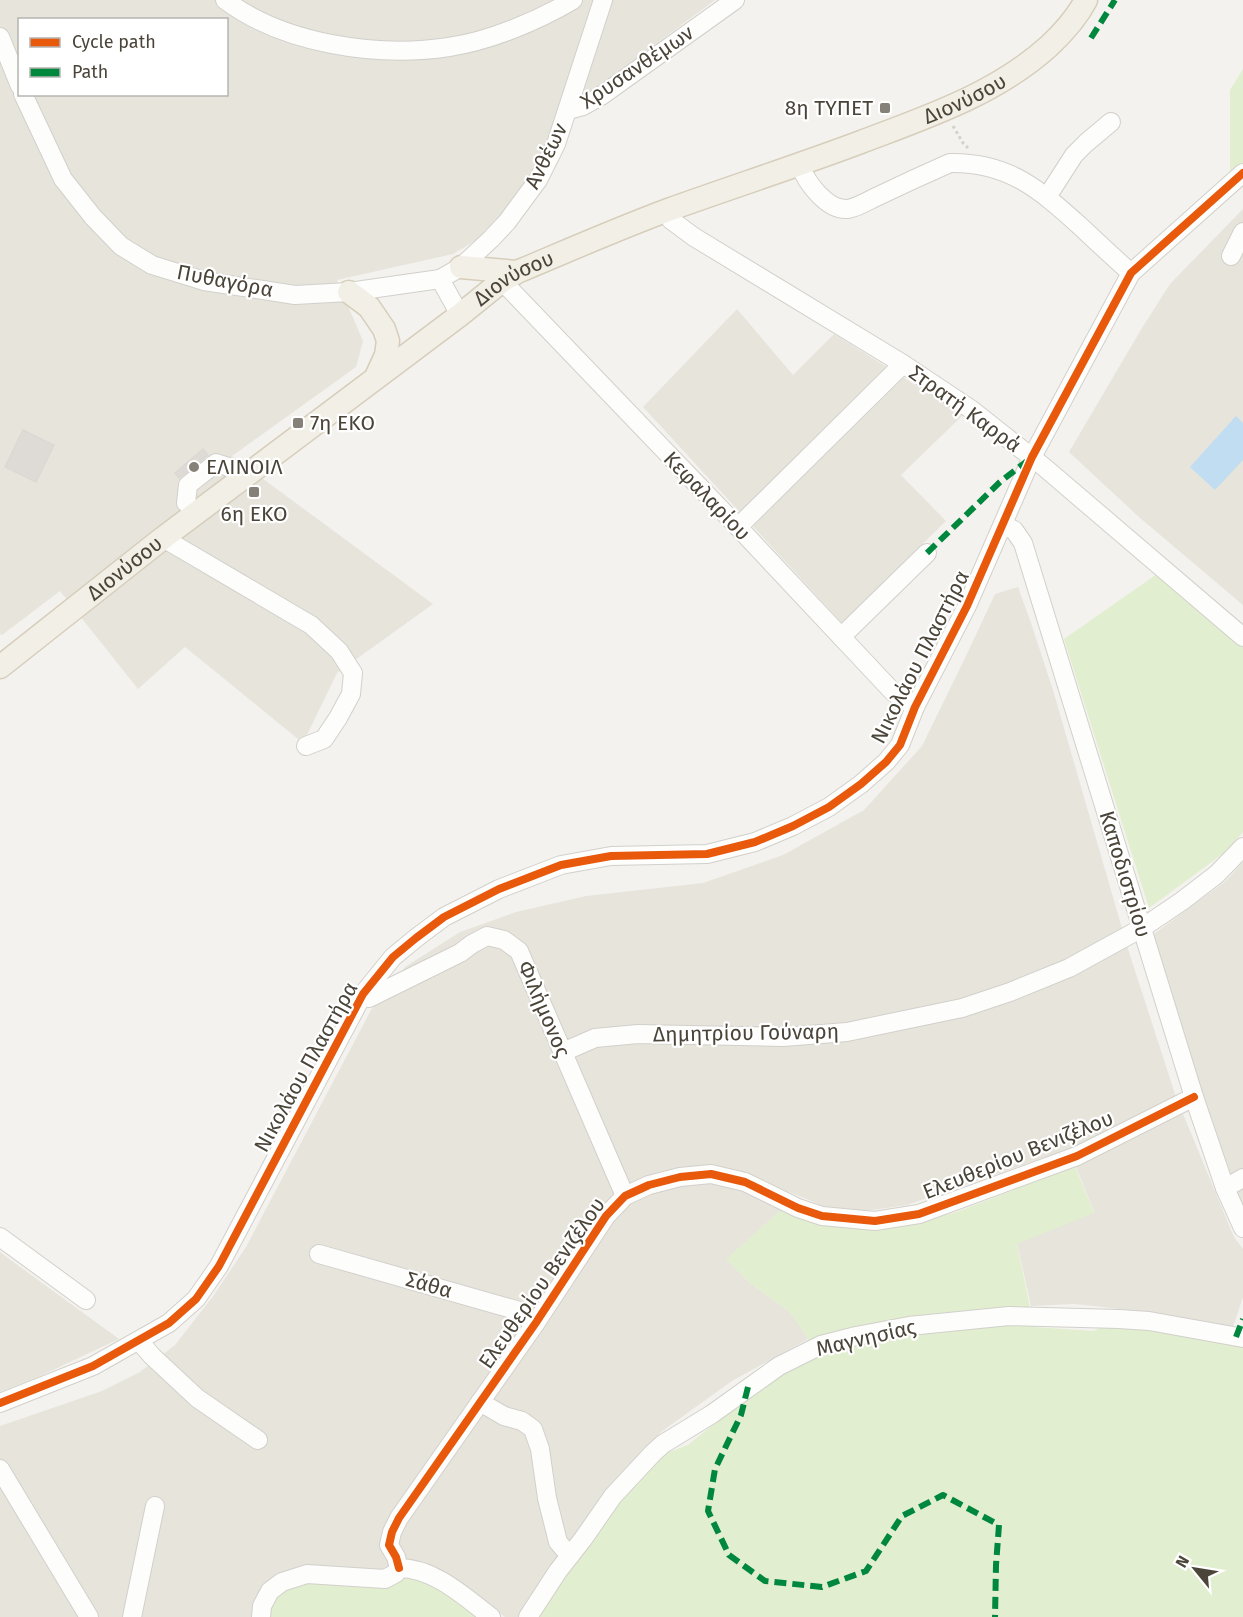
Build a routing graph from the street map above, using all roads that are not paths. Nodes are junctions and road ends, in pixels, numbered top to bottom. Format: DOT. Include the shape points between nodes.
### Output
graph roads {
  1 [pos="225,0"];
  2 [pos="573,0"];
  3 [pos="603,0"];
  4 [pos="735,0"];
  5 [pos="1086,0"];
  6 [pos="0,37"];
  7 [pos="18,81"];
  8 [pos="24,96"];
  9 [pos="568,110"];
  10 [pos="1111,122"];
  11 [pos="800,165"];
  12 [pos="1243,173"];
  13 [pos="1047,196"];
  14 [pos="667,211"];
  15 [pos="1243,232"];
  16 [pos="1232,256"];
  17 [pos="461,267"];
  18 [pos="1131,273"];
  19 [pos="509,277"];
  20 [pos="441,279"];
  21 [pos="349,292"];
  22 [pos="460,315"];
  23 [pos="903,364"];
  24 [pos="376,377"];
  25 [pos="1032,457"];
  26 [pos="232,468"];
  27 [pos="186,503"];
  28 [pos="1003,525"];
  29 [pos="738,527"];
  30 [pos="163,538"];
  31 [pos="927,552"];
  32 [pos="1243,637"];
  33 [pos="841,638"];
  34 [pos="0,667"];
  35 [pos="915,708"];
  36 [pos="306,746"];
  37 [pos="1243,847"];
  38 [pos="1142,928"];
  39 [pos="363,994"];
  40 [pos="563,1052"];
  41 [pos="1194,1098"];
  42 [pos="1243,1178"];
  43 [pos="1225,1188"];
  44 [pos="625,1196"];
  45 [pos="1243,1228"];
  46 [pos="0,1237"];
  47 [pos="319,1254"];
  48 [pos="86,1300"];
  49 [pos="535,1324"];
  50 [pos="1243,1338"];
  51 [pos="139,1341"];
  52 [pos="480,1402"];
  53 [pos="0,1403"];
  54 [pos="258,1440"];
  55 [pos="0,1469"];
  56 [pos="155,1506"];
  57 [pos="570,1556"];
  58 [pos="399,1568"];
  59 [pos="89,1617"];
  60 [pos="132,1617"];
  61 [pos="261,1617"];
  62 [pos="491,1617"];
  63 [pos="528,1617"];
  1 -- 2 [label="street" via="253,18 301,37 404,50 449,47 487,37"];
  3 -- 9 [label="street, Ανθέων"];
  4 -- 9 [label="street, Χρυσανθέμων" via="601,96"];
  5 -- 11 [label="main road, Διονύσου" via="1062,34 1031,62 992,87"];
  6 -- 7 [label="street"];
  8 -- 21 [label="street, Πυθαγόρα" via="63,179 121,246 152,265 204,281 295,295"];
  9 -- 17 [label="street, Ανθέων" via="538,180 507,222"];
  10 -- 13 [label="street" via="1074,155"];
  11 -- 13 [label="street" via="808,183 820,196 847,209 950,163 995,168"];
  11 -- 14 [label="main road, Διονύσου"];
  12 -- 18 [label="street, Νικολάου Πλαστήρα"];
  13 -- 18 [label="street"];
  14 -- 19 [label="main road, Διονύσου"];
  14 -- 23 [label="street, Στρατή Καρρά" via="671,220 694,237"];
  15 -- 16 [label="street"];
  17 -- 19 [label="main road"];
  17 -- 20 [label="street, Ανθέων"];
  18 -- 25 [label="street, Νικολάου Πλαστήρα"];
  19 -- 22 [label="main road, Διονύσου"];
  19 -- 29 [label="street, Κεφαλαρίου"];
  20 -- 21 [label="street, Πυθαγόρα"];
  20 -- 22 [label="street"];
  21 -- 24 [label="main road" via="369,307 388,341"];
  22 -- 24 [label="main road, Διονύσου"];
  23 -- 25 [label="street, Στρατή Καρρά" via="972,410"];
  23 -- 29 [label="street"];
  24 -- 30 [label="main road, Διονύσου"];
  25 -- 28 [label="street, Νικολάου Πλαστήρα"];
  25 -- 32 [label="street, Στρατή Καρρά"];
  26 -- 27 [label="street" via="216,463 188,485"];
  28 -- 35 [label="street, Νικολάου Πλαστήρα"];
  28 -- 38 [label="street, Καποδιστρίου" via="1014,530 1023,543"];
  29 -- 33 [label="street, Κεφαλαρίου"];
  30 -- 34 [label="main road, Διονύσου"];
  30 -- 36 [label="street" via="311,625 339,651 353,674 351,694 324,739"];
  31 -- 33 [label="street"];
  33 -- 35 [label="street, Κεφαλαρίου" via="893,692"];
  35 -- 39 [label="street, Νικολάου Πλαστήρα" via="900,745 886,762 842,798 793,826 755,842 707,854 611,856 561,865 499,889 444,917 416,938 393,957"];
  37 -- 38 [label="street, Δημητρίου Γούναρη" via="1217,874"];
  38 -- 40 [label="street, Δημητρίου Γούναρη" via="1069,968 1010,992 892,1024 783,1037 638,1034 595,1038"];
  38 -- 41 [label="street, Καποδιστρίου"];
  39 -- 40 [label="street, Φιλήμονος" via="369,998 487,936 504,940 519,951"];
  39 -- 51 [label="street, Νικολάου Πλαστήρα" via="219,1266 196,1299 169,1323"];
  40 -- 44 [label="street, Φιλήμονος"];
  41 -- 43 [label="street, Καποδιστρίου"];
  41 -- 44 [label="street, Ελευθερίου Βενιζέλου" via="1077,1156 919,1214 875,1221 822,1216 745,1182 711,1174 680,1177"];
  42 -- 43 [label="street"];
  43 -- 45 [label="street, Καποδιστρίου"];
  44 -- 49 [label="street, Ελευθερίου Βενιζέλου" via="606,1216"];
  46 -- 48 [label="street"];
  47 -- 49 [label="street, Σάθα" via="516,1310"];
  49 -- 52 [label="street, Ελευθερίου Βενιζέλου"];
  50 -- 57 [label="street, Μαγνησίας" via="1149,1321 1008,1316 909,1326 821,1345 779,1366 663,1444 613,1496"];
  51 -- 53 [label="street, Νικολάου Πλαστήρα" via="93,1366"];
  51 -- 54 [label="street" via="197,1398"];
  52 -- 57 [label="street" via="533,1430 558,1542"];
  52 -- 58 [label="street, Ελευθερίου Βενιζέλου" via="392,1532 389,1545"];
  55 -- 59 [label="street"];
  56 -- 60 [label="street"];
  57 -- 63 [label="street, Μαγνησίας"];
  58 -- 61 [label="street" via="385,1579 307,1574 282,1582 270,1591"];
  58 -- 62 [label="street" via="433,1576"];
}
